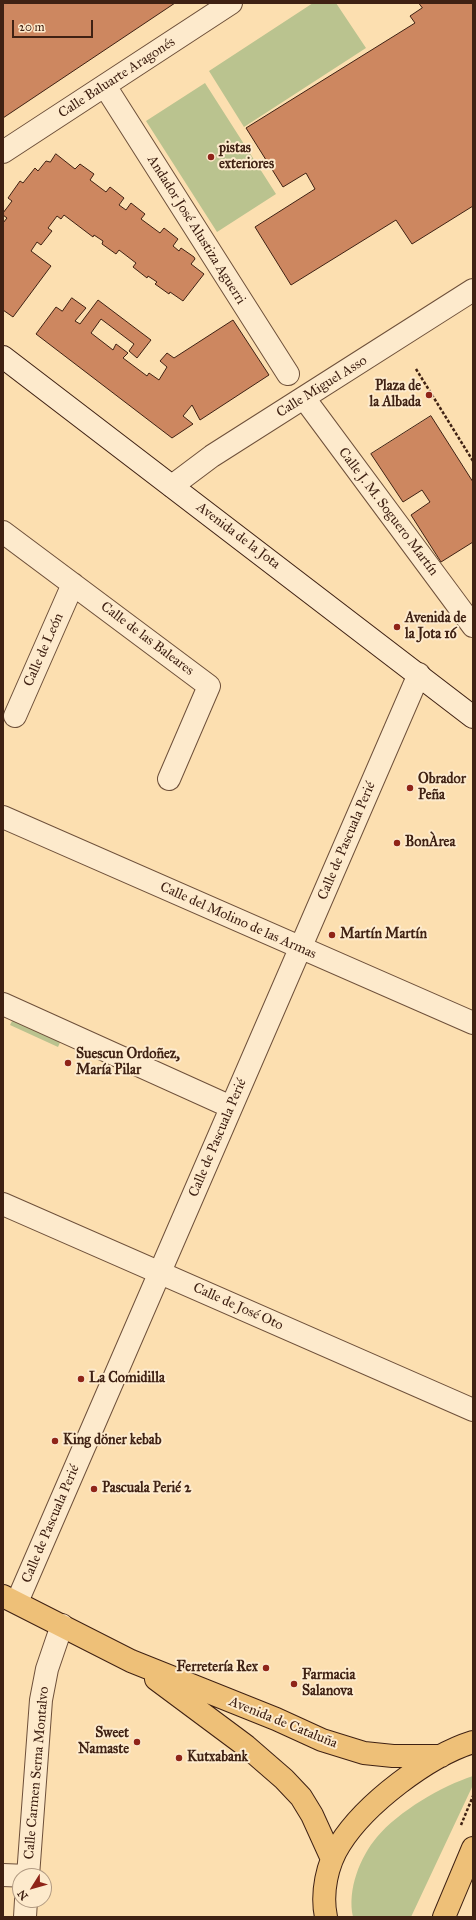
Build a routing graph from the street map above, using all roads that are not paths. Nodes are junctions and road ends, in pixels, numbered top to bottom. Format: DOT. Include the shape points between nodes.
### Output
graph roads {
  1 [pos="231,3"];
  2 [pos="105,86"];
  3 [pos="3,152"];
  4 [pos="473,290"];
  5 [pos="3,357"];
  6 [pos="288,374"];
  7 [pos="304,398"];
  8 [pos="172,486"];
  9 [pos="3,532"];
  10 [pos="73,584"];
  11 [pos="473,626"];
  12 [pos="419,674"];
  13 [pos="15,716"];
  14 [pos="473,717"];
  15 [pos="169,779"];
  16 [pos="3,817"];
  17 [pos="300,949"];
  18 [pos="3,1004"];
  19 [pos="473,1023"];
  20 [pos="231,1107"];
  21 [pos="3,1204"];
  22 [pos="160,1273"];
  23 [pos="473,1410"];
  24 [pos="10,1599"];
  25 [pos="62,1625"];
  26 [pos="132,1661"];
  27 [pos="473,1742"];
  28 [pos="441,1756"];
  29 [pos="473,1848"];
  30 [pos="332,1859"];
  31 [pos="29,1868"];
  32 [pos="326,1917"];
  33 [pos="444,1917"];
  1 -- 2 [label="street, Calle Baluarte Aragonés"];
  2 -- 3 [label="street, Calle Baluarte Aragonés"];
  2 -- 6 [label="street, Andador José Alustiza Aguerri"];
  4 -- 7 [label="street, Calle Miguel Asso"];
  5 -- 8 [label="street, Avenida de la Jota"];
  7 -- 8 [label="street, Calle Miguel Asso" via="202,463"];
  7 -- 11 [label="street, Calle J. M. Soguero Martín"];
  8 -- 12 [label="street, Avenida de la Jota"];
  9 -- 10 [label="street, Calle de las Baleares"];
  10 -- 13 [label="street, Calle de León"];
  10 -- 15 [label="street, Calle de las Baleares" via="209,686"];
  12 -- 14 [label="street, Avenida de la Jota"];
  12 -- 17 [label="street, Calle de Pascuala Perié"];
  16 -- 17 [label="street, Calle del Molino de las Armas"];
  17 -- 19 [label="street, Calle del Molino de las Armas"];
  17 -- 20 [label="street, Calle de Pascuala Perié"];
  18 -- 20 [label="street"];
  20 -- 22 [label="street, Calle de Pascuala Perié"];
  21 -- 22 [label="street, Calle de José Oto"];
  22 -- 23 [label="street, Calle de José Oto"];
  22 -- 24 [label="street, Calle de Pascuala Perié"];
  24 -- 25 [label="main road, Avenida de Cataluña"];
  25 -- 26 [label="main road, Avenida de Cataluña"];
  25 -- 31 [label="street, Calle Carmen Serna Montalvo" via="47,1669 40,1700"];
  26 -- 28 [label="main road, Avenida de Cataluña" via="349,1749 393,1756"];
  26 -- 30 [label="main road, Avenida de Cataluña" via="246,1746 284,1779 301,1797 312,1815"];
  27 -- 28 [label="main road"];
  28 -- 30 [label="main road" via="378,1801 346,1835"];
  29 -- 33 [label="main road"];
  30 -- 32 [label="main road" via="325,1888"];
}
